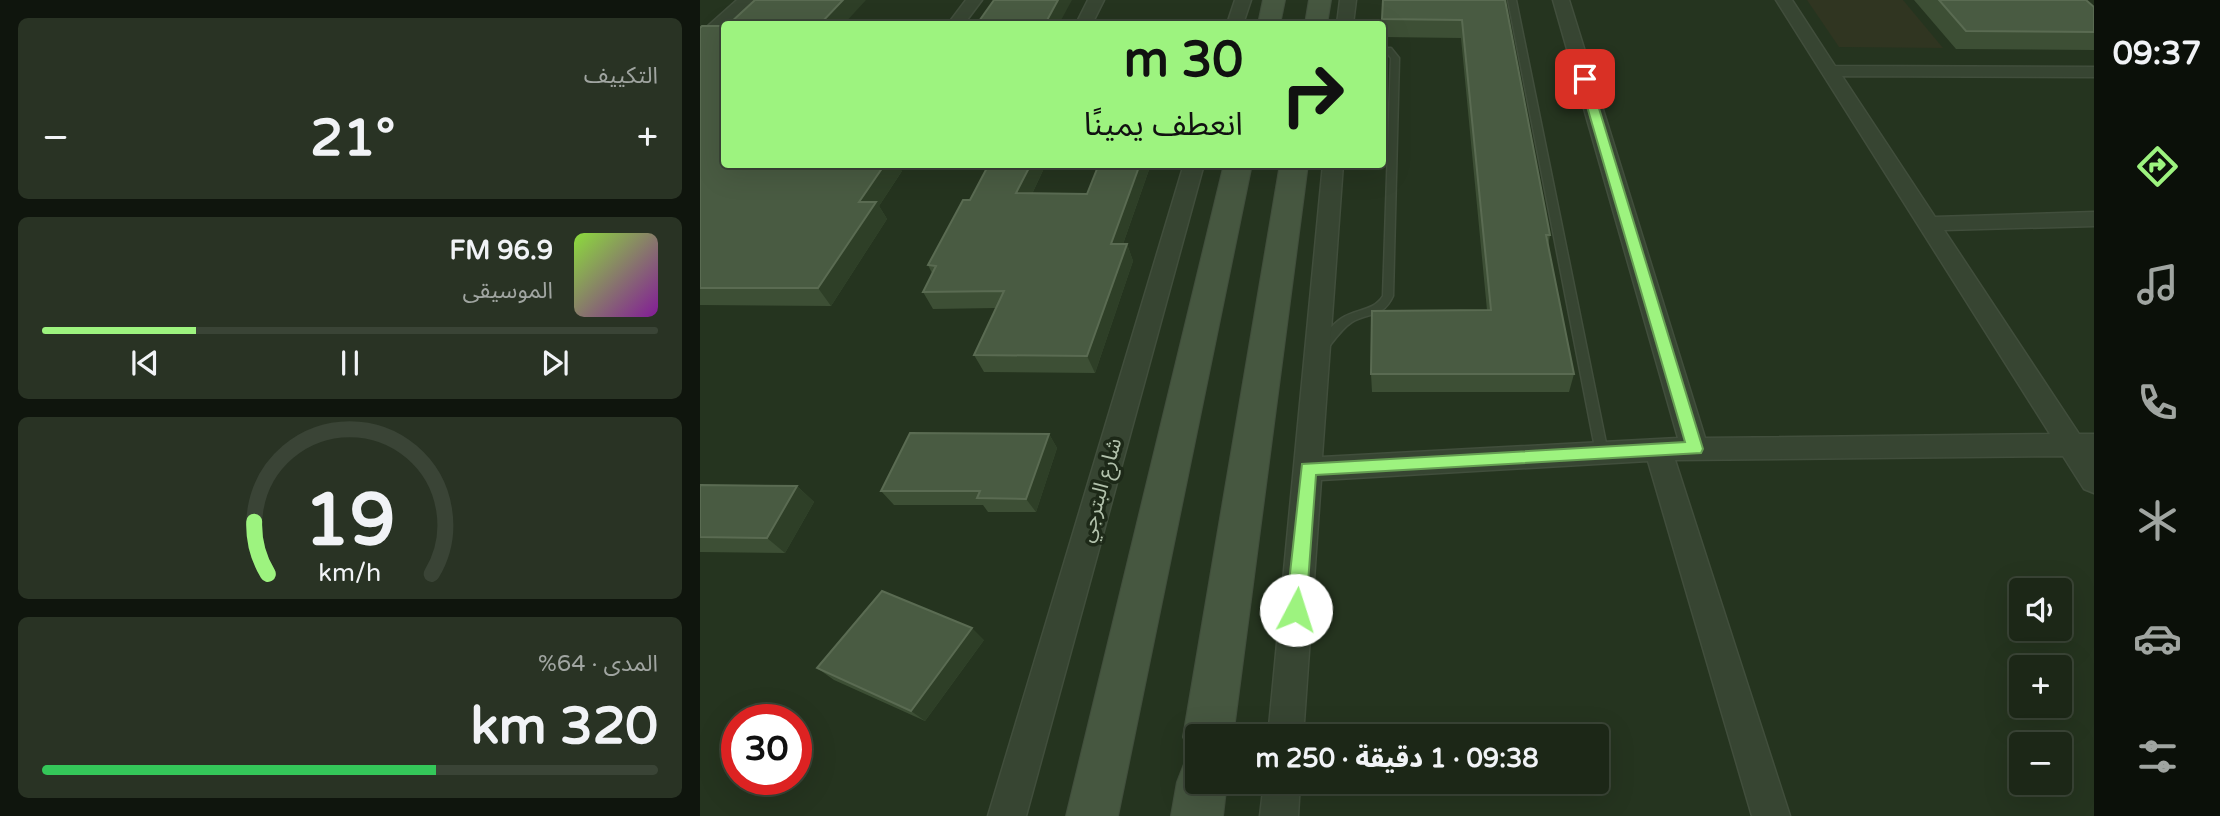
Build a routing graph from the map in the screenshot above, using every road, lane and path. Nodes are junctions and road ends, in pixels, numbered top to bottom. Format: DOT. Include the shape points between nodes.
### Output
graph roads {
  1 [pos="746,0"];
  2 [pos="974,0"];
  3 [pos="1096,0"];
  4 [pos="1243,0"];
  5 [pos="1274,0"];
  6 [pos="1320,0"];
  7 [pos="1348,0"];
  8 [pos="1512,0"];
  9 [pos="1561,0"];
  10 [pos="1783,0"];
  11 [pos="721,21"];
  12 [pos="958,21"];
  13 [pos="1086,21"];
  14 [pos="1236,21"];
  15 [pos="1270,21"];
  16 [pos="1316,21"];
  17 [pos="1345,21"];
  18 [pos="714,27"];
  19 [pos="700,42"];
  20 [pos="1386,51"];
  21 [pos="1829,71"];
  22 [pos="2086,72"];
  23 [pos="2094,87"];
  24 [pos="1193,168"];
  25 [pos="1237,168"];
  26 [pos="1293,168"];
  27 [pos="1333,168"];
  28 [pos="2094,219"];
  29 [pos="1928,224"];
  30 [pos="1318,352"];
  31 [pos="2082,445"];
  32 [pos="1658,449"];
  33 [pos="1695,449"];
  34 [pos="1602,453"];
  35 [pos="1308,469"];
  36 [pos="2094,481"];
  37 [pos="1210,724"];
  38 [pos="1286,724"];
  39 [pos="1200,794"];
  40 [pos="1281,794"];
  41 [pos="1007,816"];
  42 [pos="1092,816"];
  43 [pos="1197,816"];
  44 [pos="1279,816"];
  45 [pos="1771,816"];
  1 -- 11 [label="street"];
  2 -- 12 [label="street"];
  3 -- 13 [label="street"];
  4 -- 14 [label="street"];
  5 -- 15 [label="main road"];
  6 -- 16 [label="main road"];
  7 -- 17 [label="street"];
  8 -- 34 [label="lane"];
  9 -- 33 [label="street"];
  10 -- 21 [label="street"];
  18 -- 19 [label="street"];
  20 -- 30 [label="lane" via="1395,58 1388,296 1378,309 1343,323"];
  21 -- 22 [label="street"];
  21 -- 29 [label="street"];
  22 -- 23 [label="street"];
  24 -- 41 [label="street, شارع البترجي"];
  25 -- 42 [label="main road"];
  26 -- 37 [label="main road"];
  27 -- 30 [label="street"];
  28 -- 29 [label="street"];
  29 -- 31 [label="street"];
  30 -- 35 [label="street"];
  31 -- 33 [label="street"];
  31 -- 36 [label="street"];
  32 -- 33 [label="street"];
  32 -- 34 [label="street"];
  32 -- 45 [label="street"];
  34 -- 35 [label="street"];
  35 -- 38 [label="street"];
  39 -- 43 [label="main road"];
  40 -- 44 [label="street"];
}
